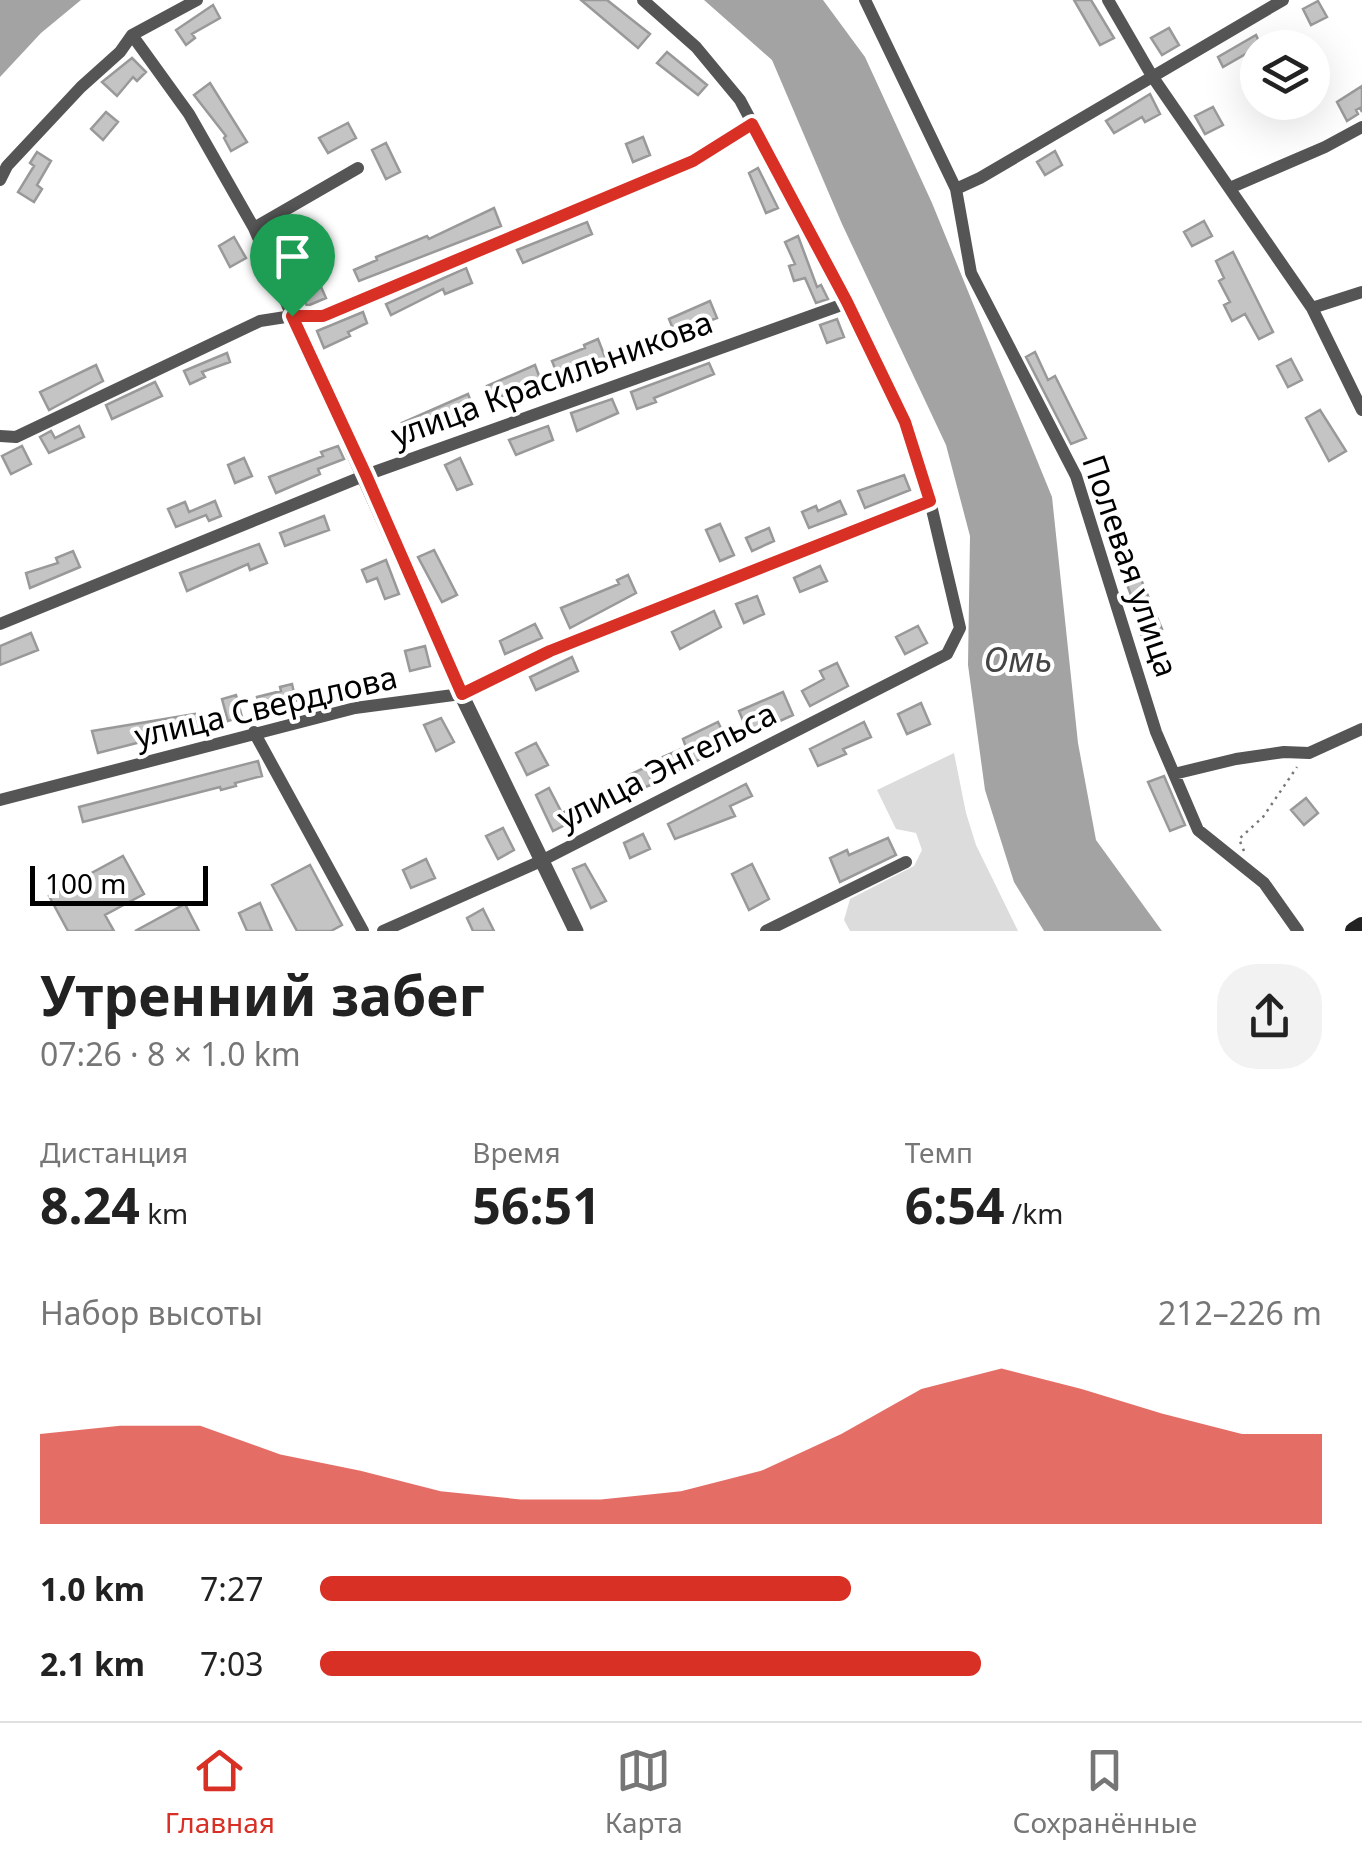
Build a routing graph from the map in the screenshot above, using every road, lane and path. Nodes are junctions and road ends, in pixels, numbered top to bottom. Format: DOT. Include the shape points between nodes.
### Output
graph roads {
  1 [pos="198,0"];
  2 [pos="643,0"];
  3 [pos="865,0"];
  4 [pos="1108,0"];
  5 [pos="1283,0"];
  6 [pos="132,35"];
  7 [pos="1152,76"];
  8 [pos="752,124"];
  9 [pos="1362,127"];
  10 [pos="358,168"];
  11 [pos="0,180"];
  12 [pos="1232,187"];
  13 [pos="956,188"];
  14 [pos="254,228"];
  15 [pos="1362,292"];
  16 [pos="847,302"];
  17 [pos="1312,308"];
  18 [pos="292,316"];
  19 [pos="1362,410"];
  20 [pos="0,436"];
  21 [pos="366,475"];
  22 [pos="930,501"];
  23 [pos="0,624"];
  24 [pos="462,694"];
  25 [pos="1362,729"];
  26 [pos="254,732"];
  27 [pos="1308,753"];
  28 [pos="1174,774"];
  29 [pos="0,800"];
  30 [pos="541,862"];
  31 [pos="906,862"];
  32 [pos="1254,876"];
  33 [pos="1362,926"];
  34 [pos="363,931"];
  35 [pos="383,931"];
  36 [pos="576,931"];
  37 [pos="766,931"];
  38 [pos="1298,931"];
  39 [pos="1354,931"];
  1 -- 6 [label="street"];
  2 -- 8 [label="street" via="696,46"];
  3 -- 13 [label="street, Полевая улица"];
  4 -- 7 [label="street"];
  5 -- 7 [label="street"];
  6 -- 11 [label="street"];
  6 -- 14 [label="street" via="189,114"];
  7 -- 12 [label="street"];
  7 -- 13 [label="street"];
  8 -- 16 [label="street"];
  8 -- 18 [label="street" via="693,161 323,316"];
  9 -- 12 [label="street"];
  10 -- 14 [label="street"];
  12 -- 17 [label="street"];
  13 -- 28 [label="street, Полевая улица" via="971,273 1076,476"];
  14 -- 18 [label="street"];
  15 -- 17 [label="street"];
  16 -- 21 [label="street, улица Красильникова"];
  16 -- 22 [label="street" via="905,422"];
  17 -- 19 [label="street"];
  18 -- 20 [label="street" via="260,321 16,437"];
  18 -- 21 [label="street"];
  21 -- 23 [label="street, улица Красильникова"];
  21 -- 24 [label="street"];
  22 -- 24 [label="street, улица Свердлова" via="550,651"];
  22 -- 30 [label="street, улица Энгельса" via="960,628 947,654"];
  24 -- 26 [label="street, улица Свердлова" via="355,708"];
  24 -- 30 [label="street"];
  25 -- 27 [label="street"];
  26 -- 29 [label="street, улица Свердлова"];
  26 -- 34 [label="street"];
  27 -- 28 [label="street" via="1236,759"];
  27 -- 32 [label="path" via="1263,817 1239,838"];
  28 -- 32 [label="street, Полевая улица" via="1198,830"];
  30 -- 35 [label="street, улица Энгельса"];
  30 -- 36 [label="street"];
  31 -- 37 [label="street"];
  32 -- 38 [label="street, Полевая улица"];
  33 -- 39 [label="main road"];
}
